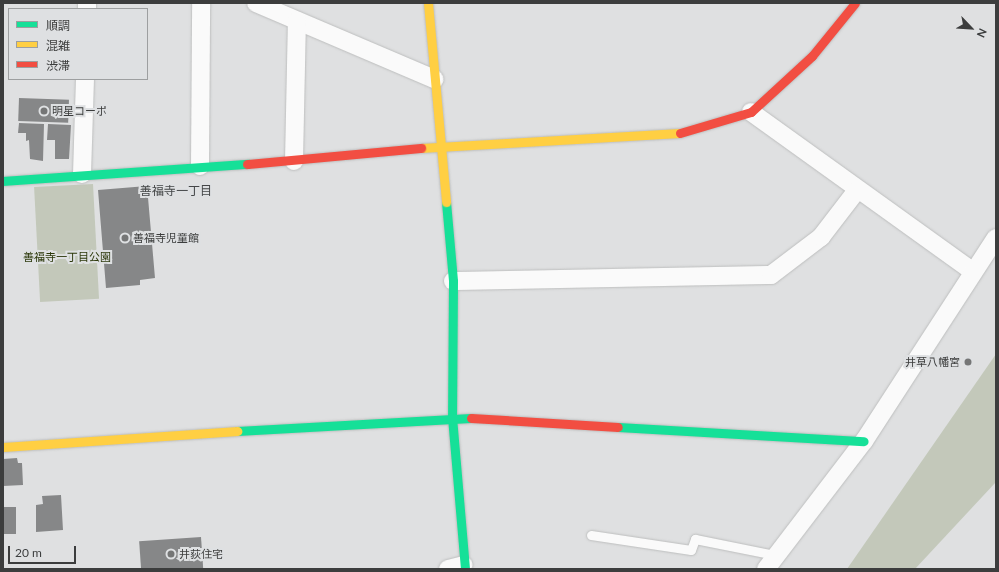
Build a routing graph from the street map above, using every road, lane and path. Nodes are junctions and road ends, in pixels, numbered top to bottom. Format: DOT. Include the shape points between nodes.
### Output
graph roads {
  1 [pos="201,3"];
  2 [pos="256,3"];
  3 [pos="428,3"];
  4 [pos="855,3"];
  5 [pos="297,21"];
  6 [pos="434,79"];
  7 [pos="85,80"];
  8 [pos="752,112"];
  9 [pos="439,146"];
  10 [pos="294,161"];
  11 [pos="200,166"];
  12 [pos="82,174"];
  13 [pos="3,181"];
  14 [pos="858,190"];
  15 [pos="996,238"];
  16 [pos="972,271"];
  17 [pos="453,281"];
  18 [pos="452,417"];
  19 [pos="864,440"];
  20 [pos="3,446"];
  21 [pos="590,535"];
  22 [pos="770,562"];
  23 [pos="459,568"];
  1 -- 11 [label="street"];
  2 -- 5 [label="street"];
  3 -- 6 [label="street"];
  4 -- 8 [label="street" via="812,56"];
  5 -- 6 [label="street"];
  5 -- 10 [label="street"];
  6 -- 9 [label="street"];
  7 -- 12 [label="street"];
  8 -- 9 [label="street" via="687,133"];
  8 -- 14 [label="street"];
  9 -- 10 [label="street"];
  9 -- 17 [label="street"];
  10 -- 11 [label="street"];
  11 -- 12 [label="street"];
  12 -- 13 [label="street"];
  14 -- 16 [label="street"];
  14 -- 17 [label="street" via="821,236 771,275"];
  15 -- 16 [label="street"];
  16 -- 19 [label="street"];
  17 -- 18 [label="street"];
  18 -- 19 [label="street"];
  18 -- 20 [label="street"];
  18 -- 23 [label="street"];
  19 -- 22 [label="street"];
  21 -- 22 [label="lane" via="691,550 695,539"];
}
